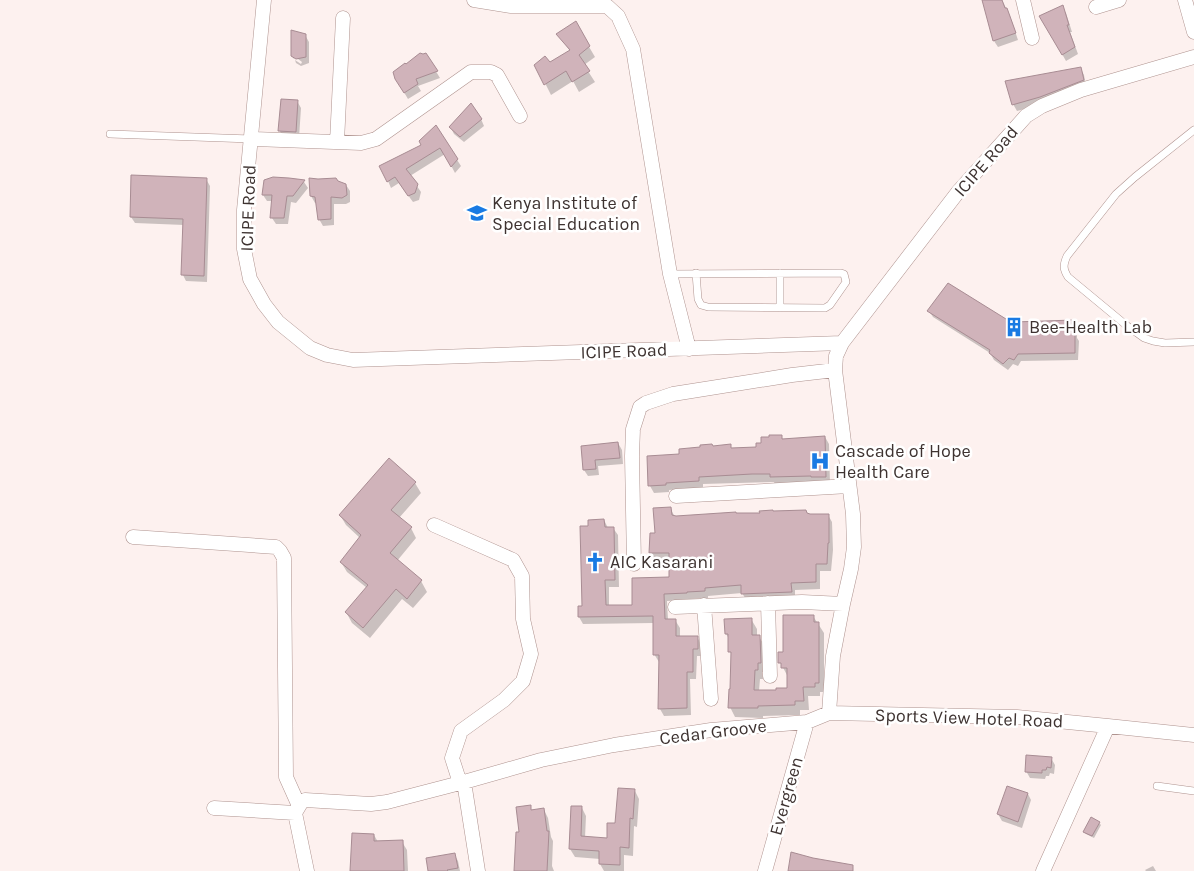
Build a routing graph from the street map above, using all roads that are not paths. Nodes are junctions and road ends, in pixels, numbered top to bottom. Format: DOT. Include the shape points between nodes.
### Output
graph roads {
  1 [pos="264,0"];
  2 [pos="474,0"];
  3 [pos="1023,0"];
  4 [pos="1119,0"];
  5 [pos="1185,0"];
  6 [pos="1096,8"];
  7 [pos="344,18"];
  8 [pos="1194,32"];
  9 [pos="1032,38"];
  10 [pos="1194,57"];
  11 [pos="520,116"];
  12 [pos="1194,130"];
  13 [pos="110,134"];
  14 [pos="251,139"];
  15 [pos="336,142"];
  16 [pos="696,273"];
  17 [pos="780,273"];
  18 [pos="670,274"];
  19 [pos="780,308"];
  20 [pos="1194,342"];
  21 [pos="842,343"];
  22 [pos="689,349"];
  23 [pos="835,370"];
  24 [pos="849,486"];
  25 [pos="676,496"];
  26 [pos="434,525"];
  27 [pos="133,537"];
  28 [pos="634,564"];
  29 [pos="768,603"];
  30 [pos="843,604"];
  31 [pos="704,605"];
  32 [pos="675,607"];
  33 [pos="770,676"];
  34 [pos="711,699"];
  35 [pos="829,713"];
  36 [pos="806,722"];
  37 [pos="1108,726"];
  38 [pos="1194,735"];
  39 [pos="462,783"];
  40 [pos="1157,786"];
  41 [pos="1194,791"];
  42 [pos="214,808"];
  43 [pos="297,810"];
  44 [pos="306,871"];
  45 [pos="478,871"];
  46 [pos="764,871"];
  47 [pos="1043,871"];
  1 -- 14 [label="street, ICIPE Road"];
  2 -- 18 [label="street" via="511,6 608,6 618,16 634,48"];
  3 -- 9 [label="street"];
  4 -- 6 [label="street"];
  5 -- 8 [label="street"];
  7 -- 15 [label="street"];
  10 -- 21 [label="street, ICIPE Road" via="1081,90 1026,116 958,192"];
  11 -- 15 [label="street" via="497,75 471,72 376,139 361,143"];
  12 -- 20 [label="lane" via="1116,194 1064,264 1068,278 1144,338"];
  13 -- 14 [label="lane"];
  14 -- 15 [label="street"];
  14 -- 22 [label="street, ICIPE Road" via="244,210 244,249 250,279 278,322 310,348 353,360"];
  16 -- 17 [label="lane"];
  16 -- 18 [label="lane"];
  16 -- 19 [label="lane" via="701,305"];
  17 -- 19 [label="lane"];
  17 -- 19 [label="lane" via="841,273 846,282 827,308"];
  18 -- 22 [label="street"];
  21 -- 22 [label="street, ICIPE Road"];
  21 -- 23 [label="street" via="836,356"];
  23 -- 24 [label="street"];
  23 -- 28 [label="street" via="673,394 640,407 633,429"];
  24 -- 25 [label="street"];
  24 -- 30 [label="street" via="854,547"];
  26 -- 39 [label="street" via="513,560 522,576 523,619 531,654 524,681 461,731 452,758"];
  27 -- 43 [label="street" via="276,547 280,551 284,558 286,777"];
  29 -- 30 [label="street"];
  29 -- 31 [label="street"];
  29 -- 33 [label="street"];
  30 -- 35 [label="street" via="833,656"];
  31 -- 32 [label="street"];
  31 -- 34 [label="street"];
  35 -- 36 [label="street, Cedar Groove"];
  35 -- 37 [label="street, Sports View Hotel Road" via="1017,717"];
  36 -- 39 [label="street, Cedar Groove" via="711,730 614,745 541,760"];
  36 -- 46 [label="street, Evergreen"];
  37 -- 38 [label="street, Sports View Hotel Road"];
  37 -- 47 [label="street"];
  39 -- 43 [label="street, Cedar Groove" via="371,804 308,800"];
  39 -- 45 [label="street"];
  40 -- 41 [label="lane"];
  42 -- 43 [label="street, Cedar Groove"];
  43 -- 44 [label="street"];
}
